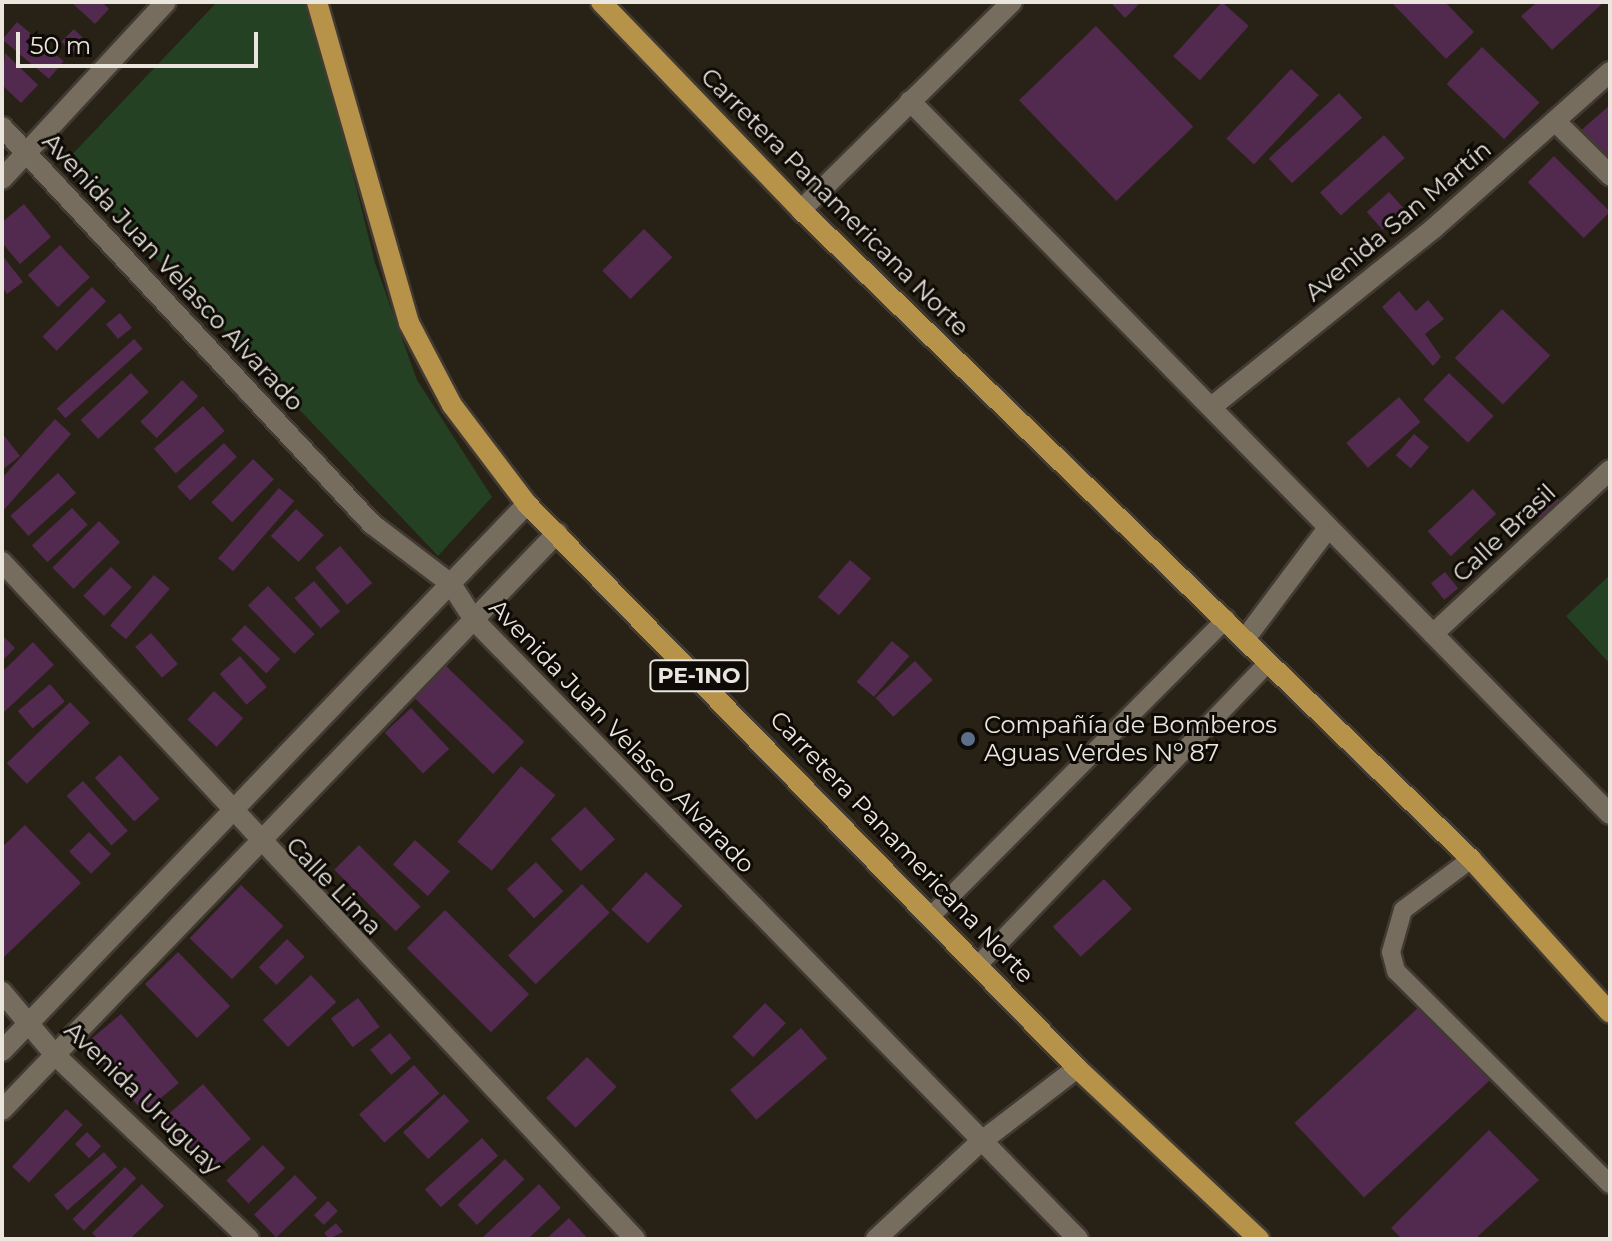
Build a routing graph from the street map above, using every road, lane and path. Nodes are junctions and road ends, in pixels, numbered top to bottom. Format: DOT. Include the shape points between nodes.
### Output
graph roads {
  1 [pos="166,2"];
  2 [pos="317,2"];
  3 [pos="601,2"];
  4 [pos="1012,2"];
  5 [pos="1610,72"];
  6 [pos="910,101"];
  7 [pos="1556,122"];
  8 [pos="2,127"];
  9 [pos="27,152"];
  10 [pos="1610,175"];
  11 [pos="2,179"];
  12 [pos="801,210"];
  13 [pos="1214,405"];
  14 [pos="1610,470"];
  15 [pos="527,504"];
  16 [pos="1328,528"];
  17 [pos="557,533"];
  18 [pos="2,562"];
  19 [pos="451,584"];
  20 [pos="1226,619"];
  21 [pos="474,620"];
  22 [pos="1433,634"];
  23 [pos="1245,639"];
  24 [pos="1267,664"];
  25 [pos="232,812"];
  26 [pos="1610,814"];
  27 [pos="258,844"];
  28 [pos="1471,859"];
  29 [pos="933,914"];
  30 [pos="981,962"];
  31 [pos="2,992"];
  32 [pos="1610,1013"];
  33 [pos="31,1021"];
  34 [pos="2,1051"];
  35 [pos="55,1055"];
  36 [pos="1077,1068"];
  37 [pos="2,1110"];
  38 [pos="978,1144"];
  39 [pos="1610,1184"];
  40 [pos="249,1239"];
  41 [pos="635,1239"];
  42 [pos="876,1239"];
  43 [pos="1078,1239"];
  44 [pos="1259,1239"];
  1 -- 9 [label="street"];
  2 -- 15 [label="main road, Carretera Panamericana Norte / PE-1NO" via="409,323 452,405"];
  3 -- 12 [label="main road, Carretera Panamericana Norte"];
  4 -- 6 [label="street"];
  5 -- 7 [label="street, Avenida San Martín"];
  6 -- 12 [label="street"];
  6 -- 13 [label="street"];
  7 -- 10 [label="street"];
  7 -- 13 [label="street, Avenida San Martín"];
  8 -- 9 [label="street, Avenida Juan Velasco Alvarado"];
  9 -- 11 [label="street"];
  9 -- 19 [label="street, Avenida Juan Velasco Alvarado" via="372,524"];
  12 -- 20 [label="main road, Carretera Panamericana Norte"];
  13 -- 16 [label="street"];
  14 -- 22 [label="street, Calle Brasil"];
  15 -- 17 [label="main road, Carretera Panamericana Norte / PE-1NO"];
  15 -- 19 [label="street"];
  16 -- 22 [label="street"];
  16 -- 23 [label="street"];
  17 -- 21 [label="street"];
  17 -- 29 [label="main road, Carretera Panamericana Norte / PE-1NO"];
  18 -- 25 [label="street, Calle Lima"];
  19 -- 21 [label="street, Avenida Juan Velasco Alvarado"];
  19 -- 25 [label="street"];
  20 -- 23 [label="main road, Carretera Panamericana Norte"];
  20 -- 29 [label="lane"];
  21 -- 27 [label="street"];
  21 -- 38 [label="street, Avenida Juan Velasco Alvarado"];
  22 -- 26 [label="street"];
  23 -- 24 [label="main road, Carretera Panamericana Norte"];
  24 -- 28 [label="main road, Carretera Panamericana Norte"];
  24 -- 30 [label="lane"];
  25 -- 27 [label="street, Calle Lima"];
  25 -- 33 [label="street"];
  27 -- 35 [label="street"];
  27 -- 41 [label="street, Calle Lima"];
  28 -- 32 [label="main road, Carretera Panamericana Norte"];
  28 -- 39 [label="lane" via="1403,910 1391,952 1396,971"];
  29 -- 30 [label="main road, Carretera Panamericana Norte / PE-1NO"];
  30 -- 36 [label="main road, Carretera Panamericana Norte / PE-1NO"];
  31 -- 33 [label="street, Avenida Uruguay"];
  33 -- 34 [label="street"];
  33 -- 35 [label="street, Avenida Uruguay"];
  35 -- 37 [label="street"];
  35 -- 40 [label="street, Avenida Uruguay"];
  36 -- 38 [label="street"];
  36 -- 44 [label="main road, Carretera Panamericana Norte / PE-1NO"];
  38 -- 42 [label="street"];
  38 -- 43 [label="street, Avenida Juan Velasco Alvarado"];
}
